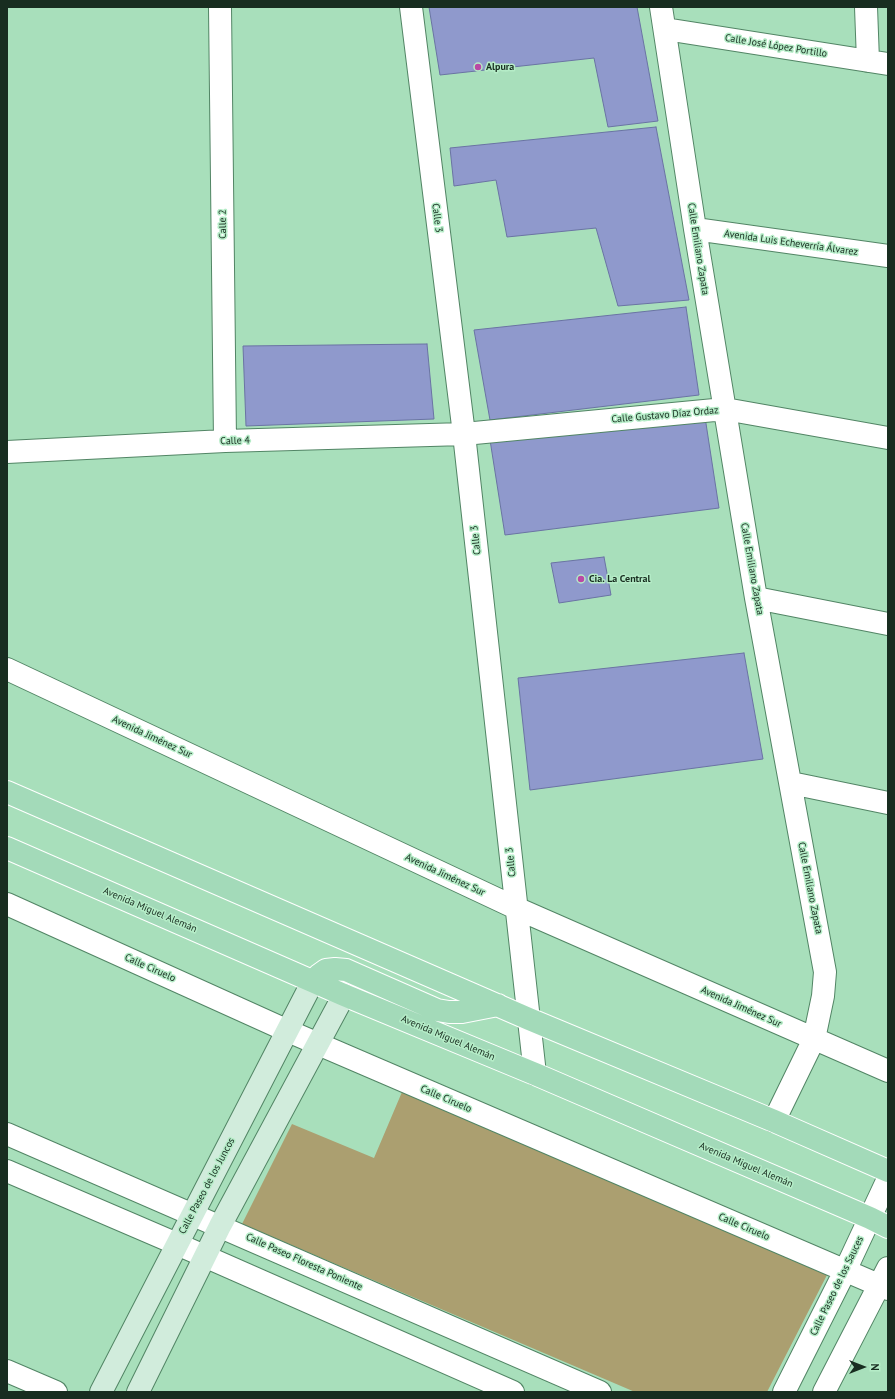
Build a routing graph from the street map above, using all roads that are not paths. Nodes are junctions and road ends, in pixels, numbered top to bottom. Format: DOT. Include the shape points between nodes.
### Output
graph roads {
  1 [pos="220,7"];
  2 [pos="411,7"];
  3 [pos="661,7"];
  4 [pos="866,7"];
  5 [pos="665,29"];
  6 [pos="878,62"];
  7 [pos="695,229"];
  8 [pos="888,256"];
  9 [pos="724,409"];
  10 [pos="464,434"];
  11 [pos="888,438"];
  12 [pos="225,441"];
  13 [pos="7,452"];
  14 [pos="756,598"];
  15 [pos="888,624"];
  16 [pos="7,669"];
  17 [pos="791,783"];
  18 [pos="7,792"];
  19 [pos="888,803"];
  20 [pos="7,848"];
  21 [pos="7,904"];
  22 [pos="516,908"];
  23 [pos="313,981"];
  24 [pos="344,995"];
  25 [pos="498,1005"];
  26 [pos="529,1019"];
  27 [pos="288,1031"];
  28 [pos="814,1039"];
  29 [pos="318,1044"];
  30 [pos="888,1071"];
  31 [pos="534,1074"];
  32 [pos="774,1121"];
  33 [pos="7,1134"];
  34 [pos="7,1171"];
  35 [pos="888,1171"];
  36 [pos="888,1179"];
  37 [pos="192,1215"];
  38 [pos="879,1222"];
  39 [pos="220,1226"];
  40 [pos="177,1244"];
  41 [pos="204,1257"];
  42 [pos="845,1270"];
  43 [pos="885,1281"];
  44 [pos="484,1341"];
  45 [pos="7,1371"];
  46 [pos="470,1373"];
  47 [pos="56,1392"];
  48 [pos="101,1392"];
  49 [pos="138,1392"];
  50 [pos="513,1392"];
  51 [pos="600,1392"];
  52 [pos="784,1392"];
  53 [pos="824,1392"];
  1 -- 12 [label="street, Calle 2"];
  2 -- 10 [label="street, Calle 3"];
  3 -- 5 [label="street, Calle Emiliano Zapata"];
  4 -- 6 [label="street"];
  5 -- 6 [label="street, Calle José López Portillo"];
  5 -- 7 [label="street, Calle Emiliano Zapata"];
  7 -- 8 [label="street, Avenida Luis Echeverría Álvarez"];
  7 -- 9 [label="street, Calle Emiliano Zapata"];
  9 -- 10 [label="street, Calle Gustavo Díaz Ordaz"];
  9 -- 11 [label="street, Calle Gustavo Díaz Ordaz"];
  9 -- 14 [label="street, Calle Emiliano Zapata"];
  10 -- 12 [label="street, Calle 4"];
  10 -- 22 [label="street, Calle 3"];
  12 -- 13 [label="street, Calle 4"];
  14 -- 15 [label="street"];
  14 -- 17 [label="street, Calle Emiliano Zapata"];
  16 -- 22 [label="street, Avenida Jiménez Sur"];
  17 -- 19 [label="street"];
  17 -- 28 [label="street, Calle Emiliano Zapata" via="825,972"];
  18 -- 25 [label="main road"];
  20 -- 23 [label="main road, Avenida Miguel Alemán"];
  21 -- 27 [label="street, Calle Ciruelo"];
  22 -- 26 [label="street, Calle 3"];
  22 -- 28 [label="street, Avenida Jiménez Sur"];
  23 -- 24 [label="main road, Avenida Miguel Alemán"];
  23 -- 25 [label="main road" via="326,970 346,970 437,1010 462,1012"];
  23 -- 27 [label="main road, Calle Paseo de los Juncos"];
  24 -- 29 [label="main road"];
  24 -- 31 [label="main road, Avenida Miguel Alemán"];
  25 -- 26 [label="main road"];
  26 -- 31 [label="street, Calle 3"];
  26 -- 32 [label="main road"];
  27 -- 29 [label="street, Calle Ciruelo"];
  27 -- 37 [label="main road, Calle Paseo de los Juncos"];
  28 -- 30 [label="street, Avenida Jiménez Sur"];
  28 -- 32 [label="street, Calle Emiliano Zapata"];
  29 -- 39 [label="main road"];
  29 -- 42 [label="street, Calle Ciruelo"];
  31 -- 38 [label="main road, Avenida Miguel Alemán"];
  32 -- 35 [label="main road"];
  33 -- 37 [label="street, Calle Paseo Floresta Poniente"];
  34 -- 40 [label="street"];
  36 -- 38 [label="street, Calle Paseo de los Sauces"];
  37 -- 39 [label="street, Calle Paseo Floresta Poniente"];
  37 -- 40 [label="main road, Calle Paseo de los Juncos"];
  38 -- 42 [label="street, Calle Paseo de los Sauces"];
  39 -- 41 [label="main road"];
  39 -- 44 [label="street, Calle Paseo Floresta Poniente"];
  40 -- 41 [label="street"];
  40 -- 48 [label="main road, Calle Paseo de los Juncos"];
  41 -- 46 [label="street"];
  41 -- 49 [label="main road"];
  42 -- 43 [label="street, Calle Ciruelo"];
  42 -- 52 [label="street, Calle Paseo de los Sauces"];
  43 -- 53 [label="street"];
  44 -- 46 [label="street"];
  44 -- 51 [label="street, Calle Paseo Floresta Poniente"];
  45 -- 47 [label="street"];
  46 -- 50 [label="street"];
}
